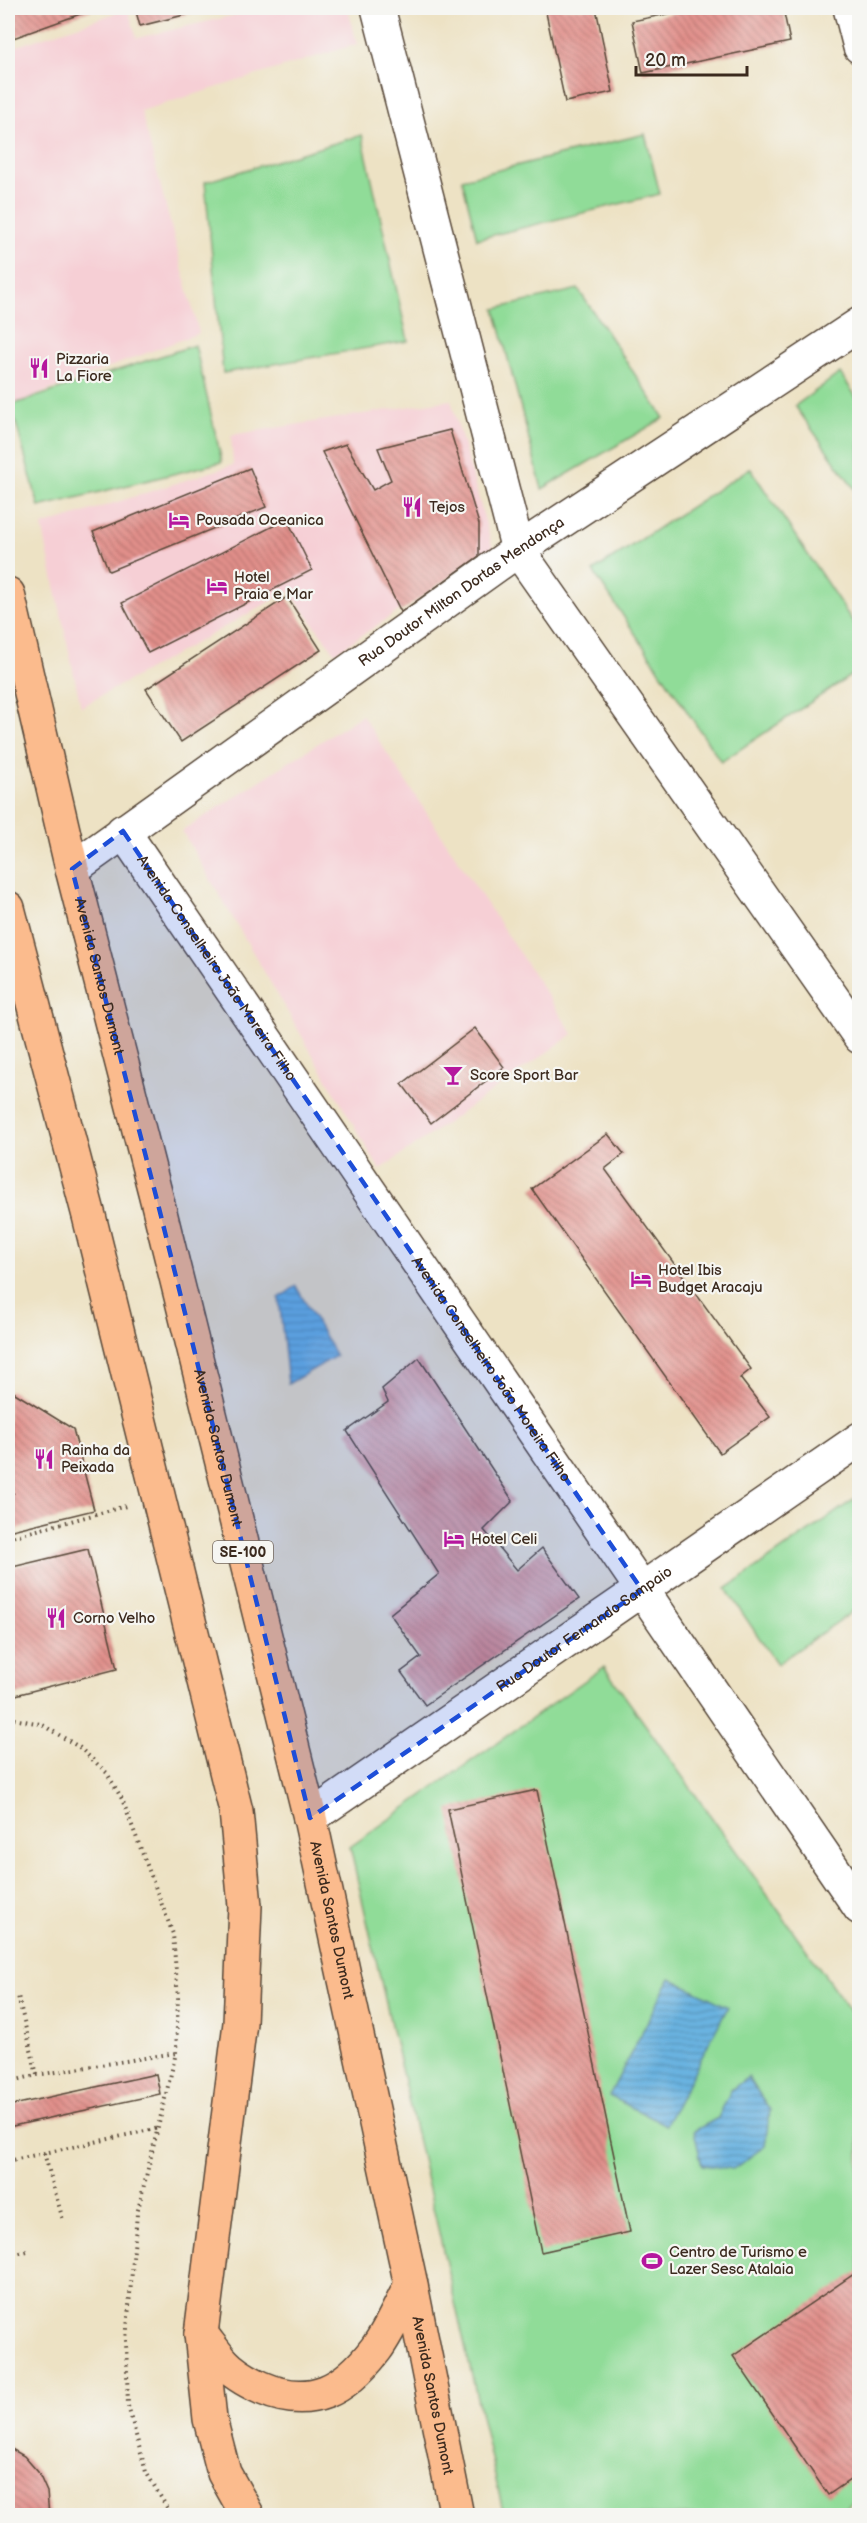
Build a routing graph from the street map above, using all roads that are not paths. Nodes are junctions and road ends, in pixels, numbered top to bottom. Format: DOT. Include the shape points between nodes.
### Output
graph roads {
  1 [pos="378,8"];
  2 [pos="850,8"];
  3 [pos="860,47"];
  4 [pos="860,324"];
  5 [pos="518,550"];
  6 [pos="8,594"];
  7 [pos="123,831"];
  8 [pos="72,869"];
  9 [pos="8,908"];
  10 [pos="860,1037"];
  11 [pos="860,1439"];
  12 [pos="642,1590"];
  13 [pos="310,1818"];
  14 [pos="860,1908"];
  15 [pos="411,2284"];
  16 [pos="201,2334"];
  17 [pos="248,2516"];
  18 [pos="458,2516"];
  1 -- 5 [label="street"];
  2 -- 3 [label="street"];
  4 -- 5 [label="street, Rua Doutor Milton Dortas Mendonça"];
  5 -- 7 [label="street, Rua Doutor Milton Dortas Mendonça"];
  5 -- 10 [label="street"];
  6 -- 8 [label="main road, Avenida Santos Dumont / SE-100"];
  7 -- 8 [label="street, Rua Doutor Milton Dortas Mendonça"];
  7 -- 12 [label="street, Avenida Conselheiro João Moreira Filho"];
  8 -- 13 [label="main road, Avenida Santos Dumont / SE-100"];
  9 -- 16 [label="main road" via="89,1216 236,1811 245,1906 240,2023"];
  11 -- 12 [label="street, Rua Doutor Fernando Sampaio"];
  12 -- 13 [label="street, Rua Doutor Fernando Sampaio"];
  12 -- 14 [label="street, Avenida Conselheiro João Moreira Filho"];
  13 -- 15 [label="main road, Avenida Santos Dumont / SE-100"];
  15 -- 16 [label="main road" via="376,2349 333,2389 308,2398 281,2396 250,2383 225,2364"];
  15 -- 18 [label="main road, Avenida Santos Dumont / SE-100"];
  16 -- 17 [label="main road" via="210,2419 224,2473"];
}
